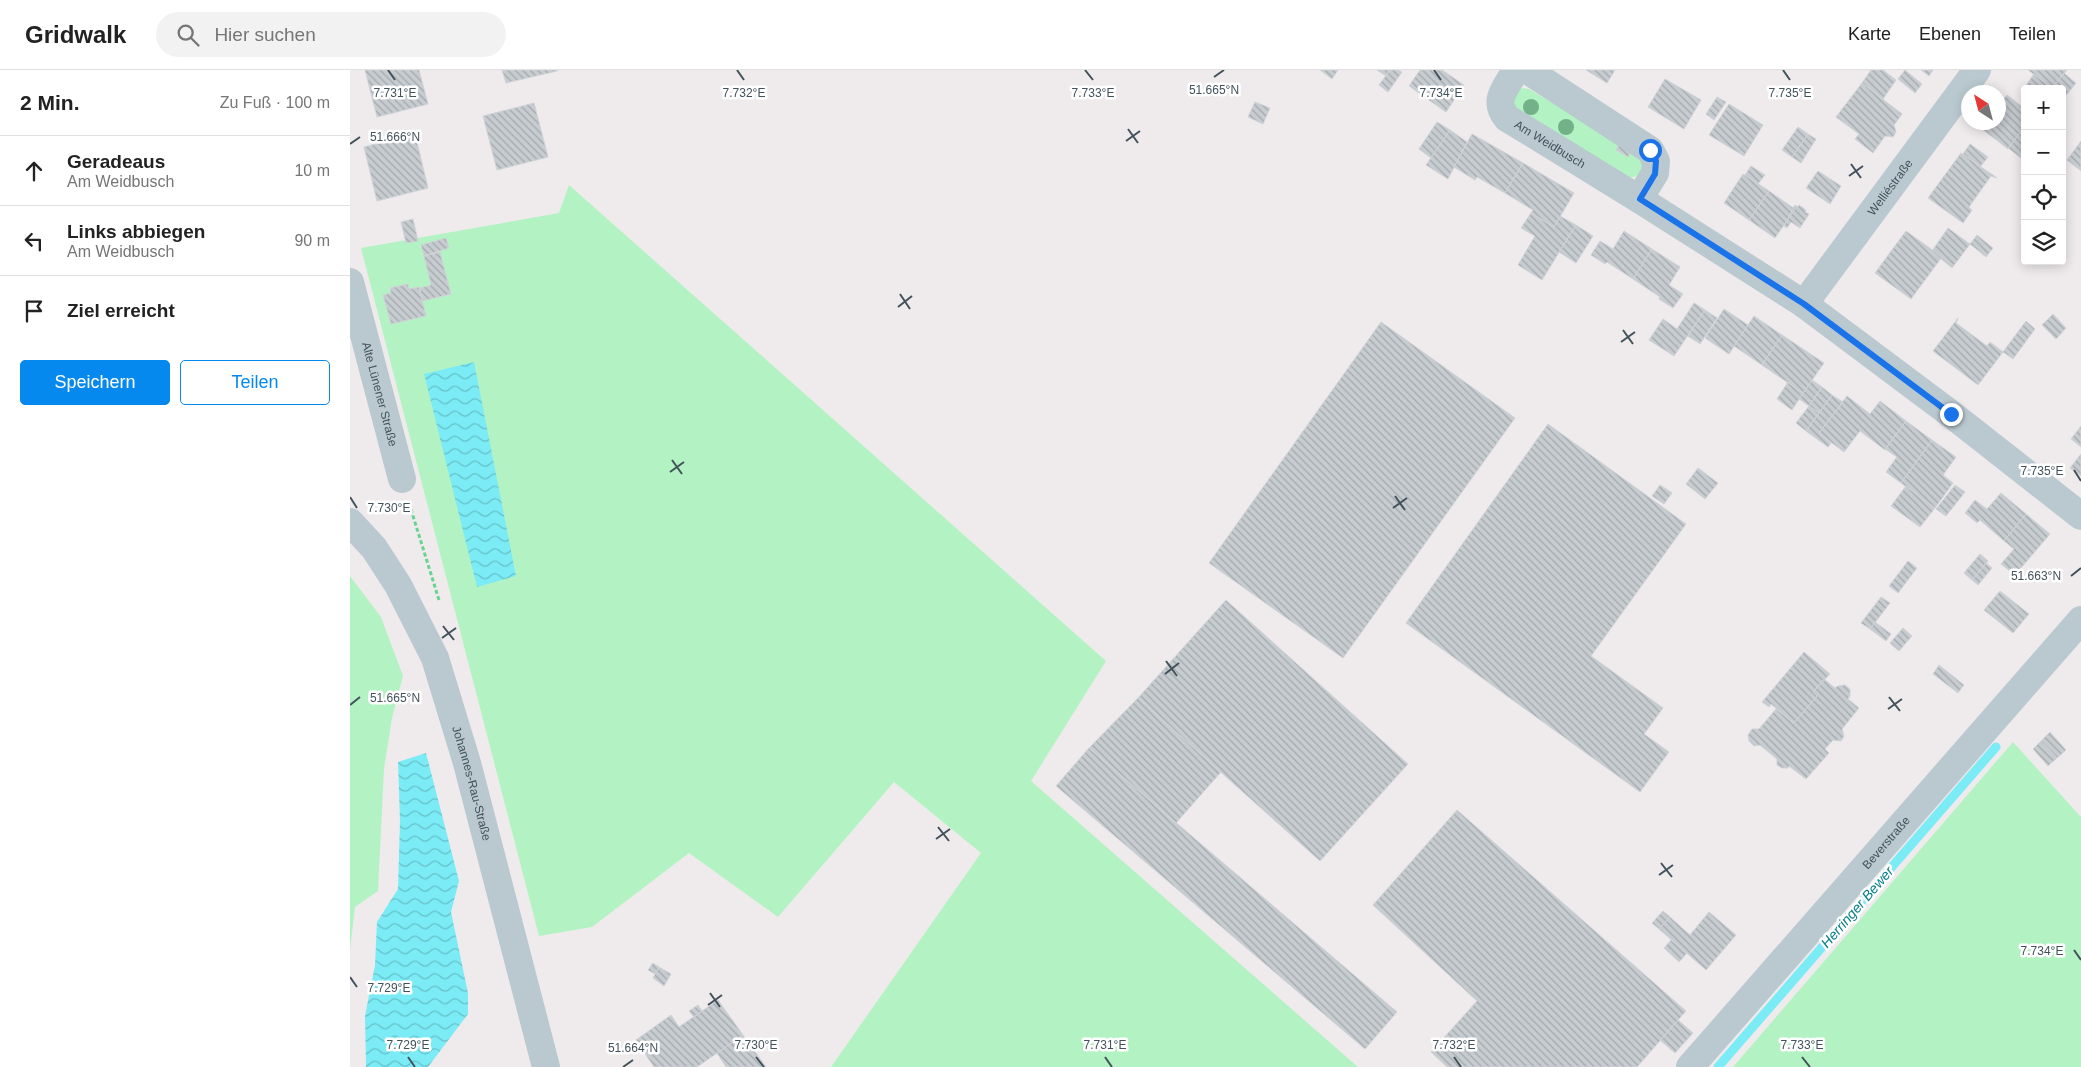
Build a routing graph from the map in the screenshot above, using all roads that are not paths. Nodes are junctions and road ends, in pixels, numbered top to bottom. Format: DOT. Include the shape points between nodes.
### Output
graph roads {
  1 [pos="1516,70"];
  2 [pos="1527,70"];
  3 [pos="1977,70"];
  4 [pos="1640,199"];
  5 [pos="350,282"];
  6 [pos="1804,304"];
  7 [pos="402,479"];
  8 [pos="2081,516"];
  9 [pos="350,522"];
  10 [pos="2081,620"];
  11 [pos="546,1067"];
  12 [pos="1690,1067"];
  1 -- 4 [label="street, Am Weidbusch" via="1499,100 1500,110 1507,118"];
  2 -- 4 [label="street" via="1650,150 1656,161 1655,174"];
  3 -- 6 [label="street, Welliéstraße"];
  4 -- 6 [label="street, Am Weidbusch"];
  5 -- 7 [label="street, Alte Lünener Straße"];
  6 -- 8 [label="street, Am Weidbusch"];
  9 -- 11 [label="street, Johannes-Rau-Straße" via="374,548 398,585 434,658 467,762"];
  10 -- 12 [label="street, Beverstraße"];
}
